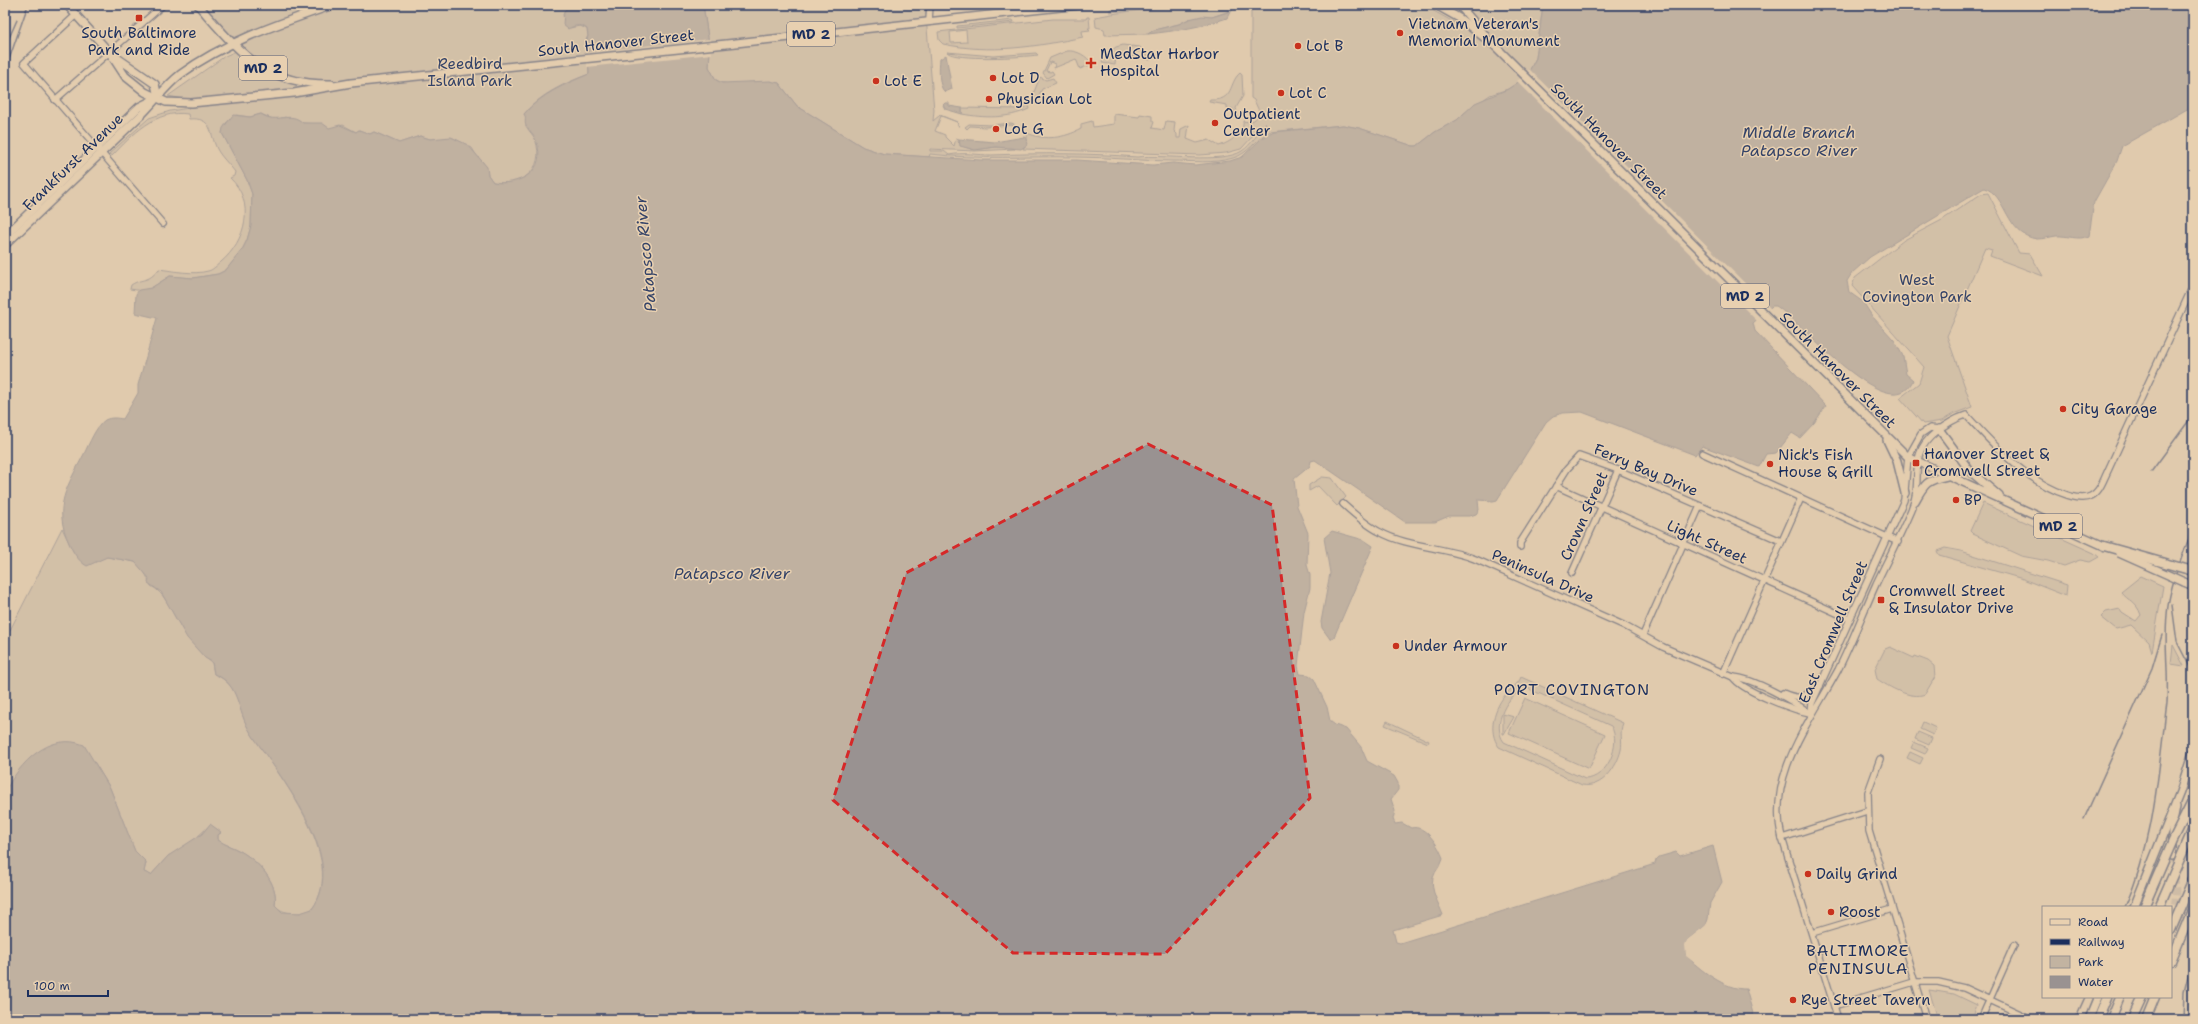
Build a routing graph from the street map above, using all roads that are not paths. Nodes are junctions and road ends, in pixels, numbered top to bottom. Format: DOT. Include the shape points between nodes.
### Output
graph roads {
  1 [pos="67,5"];
  2 [pos="163,5"];
  3 [pos="198,5"];
  4 [pos="333,5"];
  5 [pos="930,5"];
  6 [pos="1078,5"];
  7 [pos="1436,5"];
  8 [pos="1459,5"];
  9 [pos="76,15"];
  10 [pos="929,21"];
  11 [pos="233,44"];
  12 [pos="1494,45"];
  13 [pos="110,52"];
  14 [pos="132,69"];
  15 [pos="125,76"];
  16 [pos="351,83"];
  17 [pos="158,97"];
  18 [pos="55,100"];
  19 [pos="98,151"];
  20 [pos="163,224"];
  21 [pos="5,236"];
  22 [pos="5,245"];
  23 [pos="2192,288"];
  24 [pos="1939,429"];
  25 [pos="1884,435"];
  26 [pos="1702,453"];
  27 [pos="1908,457"];
  28 [pos="1918,462"];
  29 [pos="1618,470"];
  30 [pos="1947,476"];
  31 [pos="1556,486"];
  32 [pos="1905,493"];
  33 [pos="1801,498"];
  34 [pos="1915,501"];
  35 [pos="1343,504"];
  36 [pos="1700,506"];
  37 [pos="2013,506"];
  38 [pos="1602,507"];
  39 [pos="1887,537"];
  40 [pos="1781,541"];
  41 [pos="1898,542"];
  42 [pos="1683,545"];
  43 [pos="2104,546"];
  44 [pos="1520,547"];
  45 [pos="2193,571"];
  46 [pos="1572,573"];
  47 [pos="1764,580"];
  48 [pos="2193,586"];
  49 [pos="1850,619"];
  50 [pos="1643,635"];
  51 [pos="1723,674"];
  52 [pos="1733,678"];
  53 [pos="1756,684"];
  54 [pos="1820,686"];
  55 [pos="1811,714"];
  56 [pos="2193,752"];
  57 [pos="1880,759"];
  58 [pos="2180,792"];
  59 [pos="2193,800"];
  60 [pos="1867,811"];
  61 [pos="2193,828"];
  62 [pos="1782,838"];
  63 [pos="2172,856"];
  64 [pos="2193,879"];
  65 [pos="2134,906"];
  66 [pos="2144,906"];
  67 [pos="2159,906"];
  68 [pos="1892,908"];
  69 [pos="2193,908"];
  70 [pos="2172,928"];
  71 [pos="1812,933"];
  72 [pos="2014,945"];
  73 [pos="2172,959"];
  74 [pos="1914,982"];
  75 [pos="2098,998"];
  76 [pos="2107,998"];
  77 [pos="2120,998"];
  78 [pos="2142,998"];
  79 [pos="2156,998"];
  80 [pos="1989,1000"];
  81 [pos="1834,1006"];
  82 [pos="2099,1015"];
  83 [pos="1838,1019"];
  84 [pos="1926,1019"];
  85 [pos="1981,1019"];
  86 [pos="2031,1019"];
  87 [pos="2089,1019"];
  88 [pos="2111,1019"];
  89 [pos="2132,1019"];
  90 [pos="2146,1019"];
  1 -- 9 [label="main road, South Hanover Street"];
  2 -- 13 [label="street"];
  3 -- 11 [label="main road, MD 2"];
  4 -- 11 [label="main road, Frankfurst Avenue"];
  5 -- 10 [label="street"];
  6 -- 10 [label="main road, South Hanover Street / MD 2"];
  7 -- 12 [label="main road, South Hanover Street / MD 2"];
  8 -- 12 [label="main road, MD 2"];
  9 -- 13 [label="main road, South Hanover Street"];
  9 -- 18 [label="street" via="24,63"];
  10 -- 16 [label="main road, South Hanover Street / MD 2"];
  11 -- 16 [label="main road, MD 2" via="255,64 280,77 307,83"];
  11 -- 17 [label="main road, Frankfurst Avenue" via="182,73 170,82"];
  12 -- 25 [label="main road, South Hanover Street / MD 2"];
  13 -- 14 [label="main road, South Hanover Street"];
  13 -- 15 [label="main road, South Hanover Street"];
  13 -- 18 [label="street"];
  14 -- 15 [label="main road"];
  14 -- 17 [label="main road, South Hanover Street" via="155,84"];
  15 -- 17 [label="main road, South Hanover Street" via="145,92"];
  16 -- 17 [label="main road, South Hanover Street" via="301,92 191,103 169,103"];
  17 -- 19 [label="main road, Frankfurst Avenue"];
  18 -- 19 [label="street"];
  19 -- 20 [label="street"];
  19 -- 21 [label="main road, Frankfurst Avenue"];
  19 -- 22 [label="main road, Frankfurst Avenue"];
  23 -- 24 [label="street" via="2100,487 2091,496 2083,498 2052,489 2027,474 1966,415"];
  24 -- 27 [label="street" via="1930,428 1921,434"];
  24 -- 28 [label="street, East Cromwell Street" via="1923,445"];
  24 -- 37 [label="main road" via="1975,477"];
  25 -- 27 [label="main road, South Hanover Street / MD 2"];
  25 -- 32 [label="main road" via="1898,464"];
  26 -- 33 [label="street"];
  27 -- 28 [label="main road, South Hanover Street / MD 2"];
  27 -- 32 [label="street, East Cromwell Street"];
  28 -- 30 [label="main road, South Hanover Street / MD 2"];
  28 -- 34 [label="street, East Cromwell Street"];
  29 -- 31 [label="street, Ferry Bay Drive" via="1579,456"];
  29 -- 36 [label="street, Ferry Bay Drive"];
  29 -- 38 [label="street, Crown Street"];
  30 -- 34 [label="main road" via="1934,478 1926,483"];
  30 -- 37 [label="main road, South Hanover Street / MD 2"];
  31 -- 38 [label="street, Light Street"];
  31 -- 44 [label="street, Ferry Bay Drive" via="1520,543"];
  32 -- 39 [label="street, East Cromwell Street"];
  33 -- 39 [label="street"];
  33 -- 40 [label="street"];
  34 -- 41 [label="street, East Cromwell Street"];
  35 -- 50 [label="street, Peninsula Drive" via="1380,533 1464,555"];
  36 -- 40 [label="street, Ferry Bay Drive"];
  36 -- 42 [label="street"];
  37 -- 43 [label="main road, South Hanover Street / MD 2"];
  38 -- 42 [label="street, Light Street"];
  38 -- 46 [label="street, Crown Street"];
  39 -- 41 [label="street"];
  39 -- 49 [label="street, East Cromwell Street"];
  40 -- 47 [label="street"];
  41 -- 55 [label="street, East Cromwell Street" via="1837,671"];
  42 -- 47 [label="street, Light Street"];
  42 -- 50 [label="street"];
  43 -- 45 [label="highway, bridge"];
  43 -- 48 [label="main road, South Hanover Street / MD 2, bridge"];
  47 -- 49 [label="street, Light Street"];
  47 -- 51 [label="street"];
  49 -- 54 [label="street, East Cromwell Street"];
  50 -- 51 [label="street, Peninsula Drive" via="1663,647"];
  51 -- 52 [label="street, Peninsula Drive"];
  52 -- 53 [label="street, Peninsula Drive"];
  52 -- 55 [label="street, Peninsula Drive" via="1742,686"];
  53 -- 54 [label="street" via="1766,685 1797,698"];
  53 -- 55 [label="street, Peninsula Drive" via="1799,704"];
  54 -- 55 [label="street, East Cromwell Street" via="1812,703"];
  55 -- 62 [label="street" via="1780,786 1778,812"];
  56 -- 58 [label="main road"];
  57 -- 60 [label="street" via="1868,792"];
  58 -- 63 [label="main road" via="2172,828"];
  58 -- 65 [label="main road"];
  59 -- 66 [label="highway, bridge"];
  60 -- 62 [label="street"];
  60 -- 68 [label="street" via="1869,831"];
  61 -- 67 [label="highway, bridge"];
  62 -- 71 [label="street"];
  64 -- 70 [label="highway"];
  68 -- 71 [label="street"];
  68 -- 74 [label="street"];
  69 -- 73 [label="highway"];
  71 -- 81 [label="street"];
  72 -- 80 [label="street"];
  74 -- 80 [label="street" via="1951,984"];
  74 -- 81 [label="street"];
  74 -- 84 [label="street"];
  75 -- 87 [label="main road"];
  76 -- 82 [label="highway"];
  77 -- 88 [label="highway"];
  78 -- 89 [label="highway"];
  79 -- 90 [label="highway"];
  80 -- 85 [label="street"];
  80 -- 86 [label="street"];
  81 -- 83 [label="street"];
}
